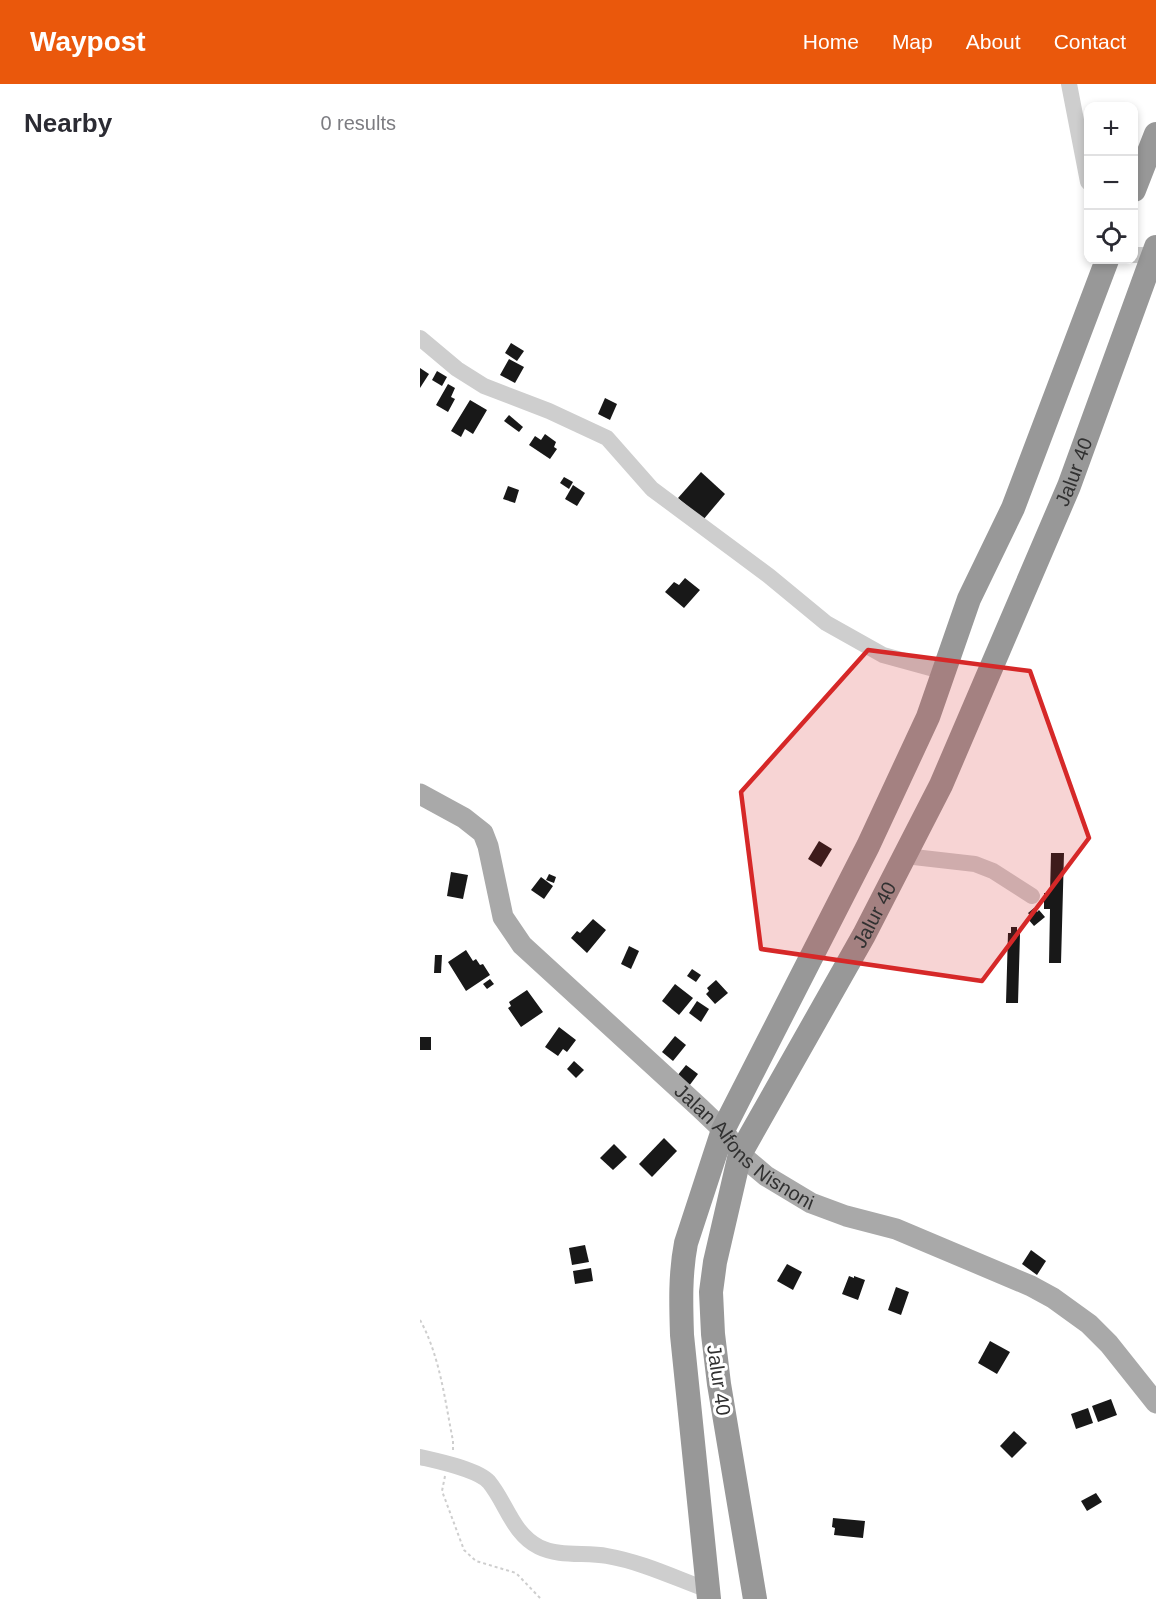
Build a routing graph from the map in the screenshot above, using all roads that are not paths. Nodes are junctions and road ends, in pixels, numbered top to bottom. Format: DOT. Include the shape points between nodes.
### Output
graph roads {
  1 [pos="1069,84"];
  2 [pos="1156,134"];
  3 [pos="1084,158"];
  4 [pos="1138,180"];
  5 [pos="1149,254"];
  6 [pos="1106,264"];
  7 [pos="420,338"];
  8 [pos="945,672"];
  9 [pos="420,794"];
  10 [pos="905,856"];
  11 [pos="1032,896"];
  12 [pos="723,1130"];
  13 [pos="740,1154"];
  14 [pos="1156,1403"];
  15 [pos="420,1457"];
  16 [pos="708,1595"];
  17 [pos="755,1599"];
  1 -- 3 [label="street"];
  2 -- 4 [label="highway"];
  5 -- 10 [label="highway, Jalur 40" via="1069,486 941,785"];
  6 -- 8 [label="highway, Jalur 40" via="1013,508 969,599"];
  7 -- 8 [label="street" via="484,386 607,438 652,489 826,623 883,655"];
  8 -- 12 [label="highway, Jalur 40" via="878,825"];
  9 -- 12 [label="main road, Jalan Alfons Nisnoni" via="483,833 504,917 522,945"];
  10 -- 11 [label="street" via="975,864"];
  10 -- 13 [label="highway, Jalur 40"];
  12 -- 13 [label="main road, Jalan Alfons Nisnoni"];
  12 -- 16 [label="highway, Jalur 40" via="682,1263 682,1335"];
  13 -- 14 [label="main road, Jalan Alfons Nisnoni" via="765,1176 811,1203 896,1229 1053,1298 1109,1344"];
  13 -- 17 [label="highway, Jalur 40" via="711,1292 719,1384"];
  15 -- 16 [label="street" via="473,1472 488,1481 516,1528 541,1548 629,1561"];
}
